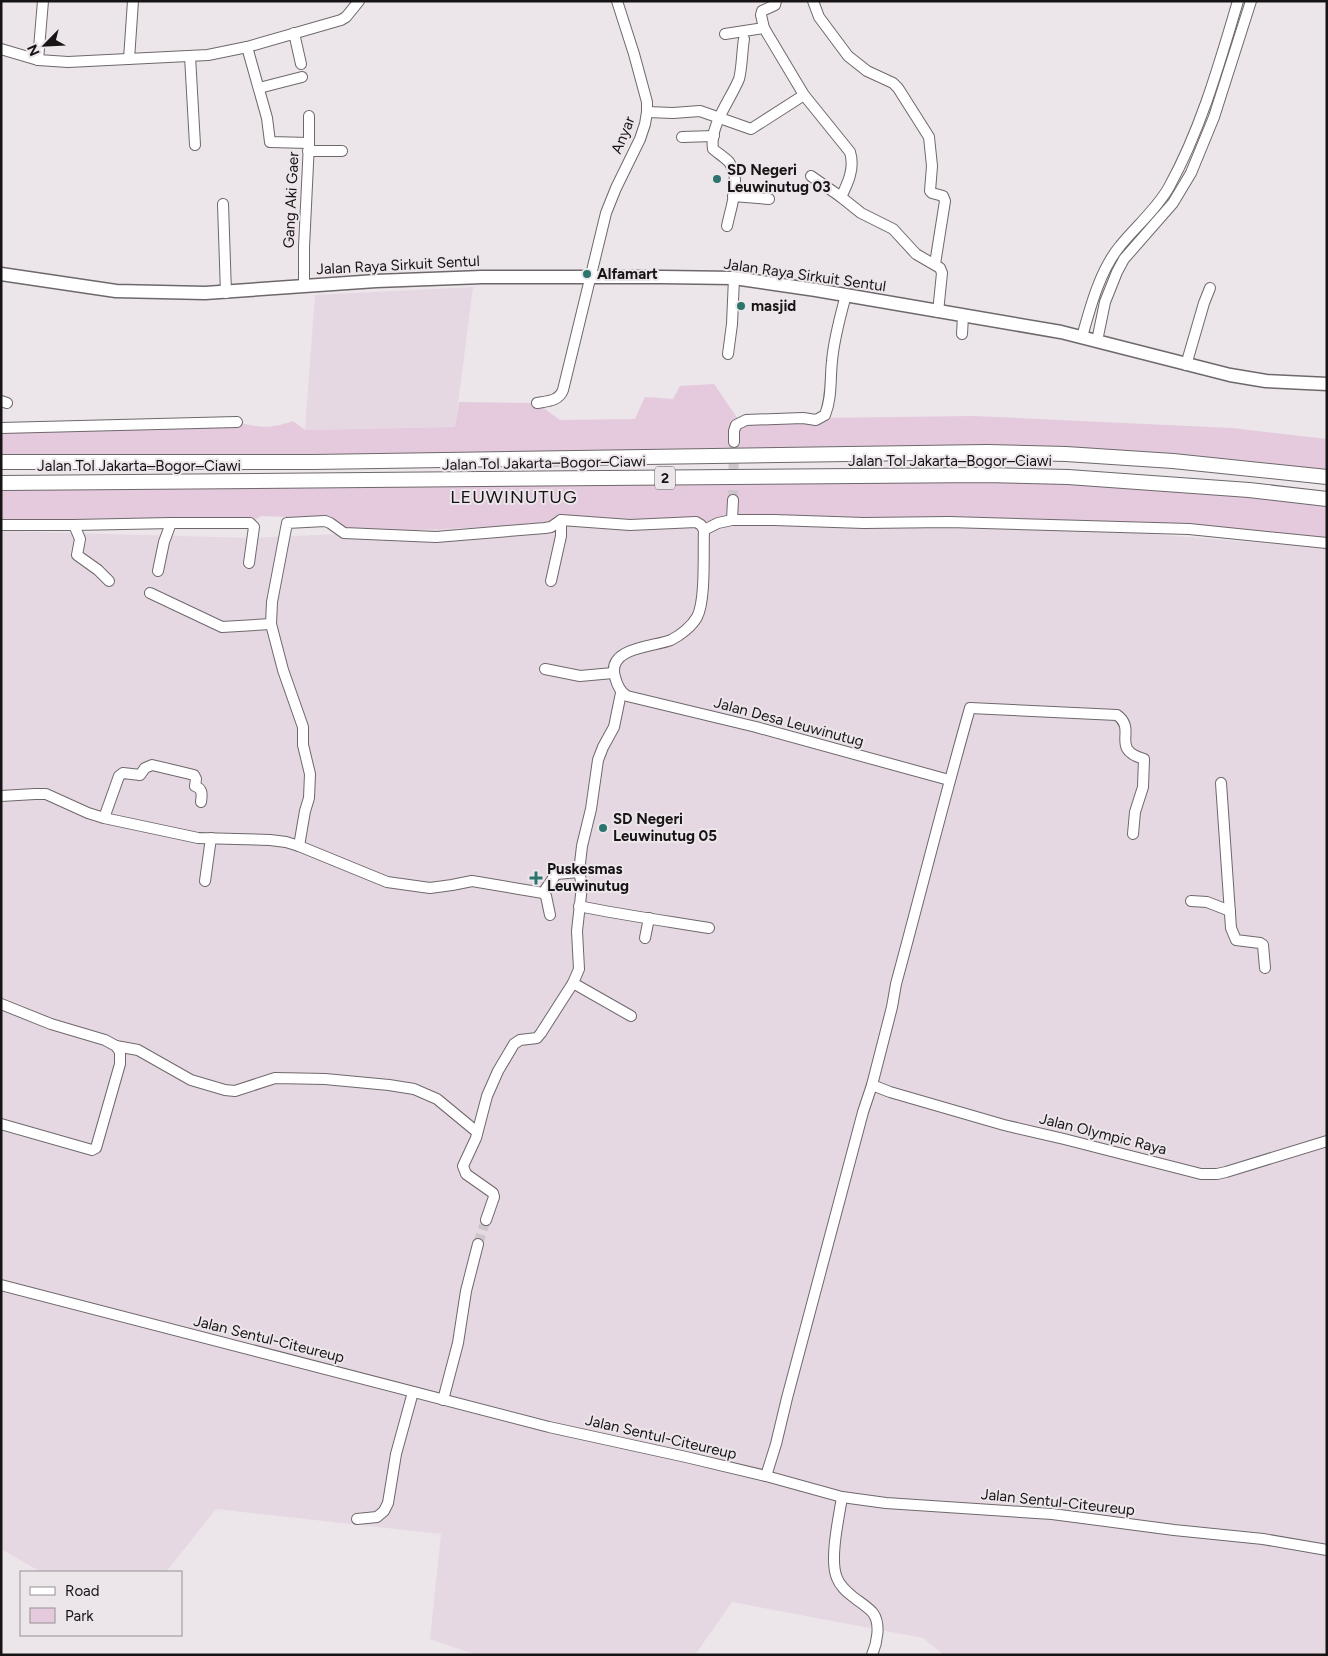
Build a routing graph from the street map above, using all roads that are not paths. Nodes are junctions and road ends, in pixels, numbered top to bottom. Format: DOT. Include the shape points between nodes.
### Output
graph roads {
  1 [pos="43,1"];
  2 [pos="133,1"];
  3 [pos="359,1"];
  4 [pos="617,1"];
  5 [pos="776,1"];
  6 [pos="813,1"];
  7 [pos="1245,2"];
  8 [pos="764,28"];
  9 [pos="294,33"];
  10 [pos="725,34"];
  11 [pos="744,39"];
  12 [pos="247,47"];
  13 [pos="1,49"];
  14 [pos="190,56"];
  15 [pos="129,59"];
  16 [pos="38,60"];
  17 [pos="301,64"];
  18 [pos="302,77"];
  19 [pos="259,88"];
  20 [pos="804,95"];
  21 [pos="647,112"];
  22 [pos="309,116"];
  23 [pos="720,118"];
  24 [pos="682,136"];
  25 [pos="714,136"];
  26 [pos="195,145"];
  27 [pos="309,147"];
  28 [pos="342,151"];
  29 [pos="811,176"];
  30 [pos="733,196"];
  31 [pos="841,197"];
  32 [pos="769,199"];
  33 [pos="223,204"];
  34 [pos="727,226"];
  35 [pos="935,264"];
  36 [pos="1,274"];
  37 [pos="590,278"];
  38 [pos="734,278"];
  39 [pos="1099,285"];
  40 [pos="304,286"];
  41 [pos="1110,288"];
  42 [pos="1210,288"];
  43 [pos="226,293"];
  44 [pos="846,295"];
  45 [pos="938,312"];
  46 [pos="963,316"];
  47 [pos="962,334"];
  48 [pos="1082,337"];
  49 [pos="1097,340"];
  50 [pos="728,354"];
  51 [pos="1186,365"];
  52 [pos="1327,384"];
  53 [pos="537,403"];
  54 [pos="237,422"];
  55 [pos="1,428"];
  56 [pos="734,442"];
  57 [pos="1,462"];
  58 [pos="1327,476"];
  59 [pos="1,483"];
  60 [pos="733,500"];
  61 [pos="1327,500"];
  62 [pos="561,520"];
  63 [pos="732,520"];
  64 [pos="171,523"];
  65 [pos="74,524"];
  66 [pos="1,525"];
  67 [pos="704,530"];
  68 [pos="1327,543"];
  69 [pos="250,563"];
  70 [pos="158,571"];
  71 [pos="109,581"];
  72 [pos="551,581"];
  73 [pos="150,593"];
  74 [pos="271,624"];
  75 [pos="545,669"];
  76 [pos="614,673"];
  77 [pos="622,692"];
  78 [pos="949,780"];
  79 [pos="1221,783"];
  80 [pos="1,796"];
  81 [pos="201,802"];
  82 [pos="104,818"];
  83 [pos="1133,834"];
  84 [pos="211,838"];
  85 [pos="299,846"];
  86 [pos="579,872"];
  87 [pos="205,881"];
  88 [pos="544,894"];
  89 [pos="1192,901"];
  90 [pos="579,906"];
  91 [pos="1230,911"];
  92 [pos="550,915"];
  93 [pos="649,918"];
  94 [pos="709,928"];
  95 [pos="645,938"];
  96 [pos="1265,968"];
  97 [pos="572,983"];
  98 [pos="1,1004"];
  99 [pos="631,1016"];
  100 [pos="116,1046"];
  101 [pos="872,1085"];
  102 [pos="1,1124"];
  103 [pos="477,1132"];
  104 [pos="1327,1141"];
  105 [pos="486,1220"];
  106 [pos="478,1244"];
  107 [pos="1,1285"];
  108 [pos="413,1392"];
  109 [pos="443,1400"];
  110 [pos="766,1476"];
  111 [pos="842,1497"];
  112 [pos="357,1519"];
  113 [pos="1327,1550"];
  114 [pos="872,1655"];
  1 -- 16 [label="street"];
  2 -- 15 [label="street"];
  3 -- 9 [label="street" via="341,20"];
  4 -- 21 [label="street, Anyar" via="637,64"];
  5 -- 8 [label="street" via="775,5 762,12"];
  6 -- 35 [label="street" via="819,17 848,56 867,70 893,82 929,136 930,191 943,196 945,201"];
  7 -- 39 [label="street" via="1208,99 1168,188 1113,255"];
  7 -- 41 [label="street" via="1214,117 1191,173 1173,203 1124,259"];
  8 -- 10 [label="street"];
  8 -- 20 [label="street"];
  9 -- 12 [label="street"];
  9 -- 17 [label="street"];
  11 -- 23 [label="street" via="740,77"];
  12 -- 14 [label="street"];
  12 -- 19 [label="street"];
  13 -- 16 [label="street"];
  14 -- 15 [label="street"];
  14 -- 26 [label="street"];
  15 -- 16 [label="street"];
  18 -- 19 [label="street"];
  19 -- 27 [label="street" via="270,142"];
  20 -- 23 [label="street" via="751,130"];
  20 -- 31 [label="street" via="850,152 853,161"];
  21 -- 23 [label="street" via="700,112"];
  21 -- 37 [label="street, Anyar" via="640,139 606,213"];
  22 -- 27 [label="street, Gang Aki Gaer"];
  23 -- 25 [label="street"];
  24 -- 25 [label="street"];
  25 -- 30 [label="street" via="714,149 730,164 735,176"];
  27 -- 28 [label="street"];
  27 -- 40 [label="street, Gang Aki Gaer"];
  29 -- 31 [label="street"];
  30 -- 32 [label="street"];
  30 -- 34 [label="street"];
  31 -- 35 [label="street" via="892,229 916,254"];
  33 -- 43 [label="street"];
  35 -- 45 [label="street" via="942,273"];
  36 -- 43 [label="main road, Jalan Raya Sirkuit Sentul" via="116,291"];
  37 -- 38 [label="main road, Jalan Raya Sirkuit Sentul"];
  37 -- 40 [label="main road, Jalan Raya Sirkuit Sentul" via="482,278"];
  37 -- 53 [label="street, Anyar" via="562,394 556,399"];
  38 -- 44 [label="main road, Jalan Raya Sirkuit Sentul"];
  38 -- 50 [label="street"];
  39 -- 41 [label="street"];
  39 -- 48 [label="street"];
  40 -- 43 [label="main road, Jalan Raya Sirkuit Sentul"];
  41 -- 49 [label="street"];
  42 -- 51 [label="street"];
  44 -- 45 [label="main road, Jalan Raya Sirkuit Sentul"];
  44 -- 56 [label="street" via="837,327 830,400 825,415 816,420 746,420 736,426"];
  45 -- 46 [label="main road, Jalan Raya Sirkuit Sentul"];
  46 -- 47 [label="street"];
  46 -- 48 [label="main road, Jalan Raya Sirkuit Sentul"];
  48 -- 49 [label="main road, Jalan Raya Sirkuit Sentul"];
  49 -- 51 [label="main road, Jalan Raya Sirkuit Sentul"];
  51 -- 52 [label="main road, Jalan Raya Sirkuit Sentul" via="1266,381"];
  54 -- 55 [label="street"];
  57 -- 58 [label="highway, Jalan Tol Jakarta–Bogor–Ciawi / 2" via="312,462 987,452 1173,461"];
  59 -- 61 [label="highway, Jalan Tol Jakarta–Bogor–Ciawi / 2" via="984,475 1068,477 1249,490"];
  60 -- 63 [label="street"];
  62 -- 67 [label="street" via="630,525 696,522"];
  62 -- 72 [label="street" via="561,536"];
  62 -- 74 [label="street" via="545,528 436,537 344,533 325,521 287,523"];
  63 -- 67 [label="street"];
  63 -- 68 [label="street" via="1189,529"];
  64 -- 65 [label="street"];
  64 -- 69 [label="street" via="250,523 254,527"];
  64 -- 70 [label="street"];
  65 -- 66 [label="street"];
  65 -- 71 [label="street" via="80,539 77,555"];
  67 -- 76 [label="street" via="702,595 697,617 671,640 645,645 623,655 615,664"];
  73 -- 74 [label="street" via="222,627"];
  74 -- 85 [label="street" via="303,727 302,745 310,774 309,798"];
  75 -- 76 [label="street" via="580,676"];
  76 -- 77 [label="street"];
  77 -- 78 [label="street, Jalan Desa Leuwinutug" via="627,696"];
  77 -- 86 [label="street" via="614,727 598,760"];
  78 -- 83 [label="street" via="970,708 1117,715 1125,726 1127,751 1144,759 1143,787 1135,812"];
  78 -- 101 [label="street"];
  79 -- 91 [label="street"];
  80 -- 82 [label="street" via="46,794"];
  81 -- 82 [label="street" via="201,790 195,786 194,775 152,765 140,775 123,773 119,776"];
  82 -- 84 [label="street"];
  84 -- 85 [label="street" via="270,840"];
  84 -- 87 [label="street"];
  85 -- 88 [label="street" via="387,882 430,888 472,881"];
  86 -- 88 [label="street" via="556,874"];
  86 -- 90 [label="street" via="582,885"];
  88 -- 92 [label="street"];
  89 -- 91 [label="street" via="1210,902"];
  90 -- 93 [label="street"];
  90 -- 97 [label="street" via="579,969"];
  91 -- 96 [label="street" via="1234,937 1239,941 1263,945"];
  93 -- 94 [label="street"];
  93 -- 95 [label="street"];
  97 -- 99 [label="street"];
  97 -- 103 [label="street" via="537,1038 514,1044 489,1090"];
  98 -- 100 [label="street"];
  100 -- 102 [label="street" via="120,1052 120,1064 96,1148 92,1150"];
  100 -- 103 [label="street" via="138,1050 191,1080 225,1090 235,1091 275,1078 325,1079 414,1089 437,1099"];
  101 -- 104 [label="street, Jalan Olympic Raya" via="1004,1125 1201,1174 1226,1172"];
  101 -- 110 [label="street"];
  103 -- 105 [label="street" via="463,1166 466,1174 493,1193"];
  106 -- 109 [label="street"];
  107 -- 108 [label="street, Jalan Sentul-Citeureup"];
  108 -- 109 [label="street, Jalan Sentul-Citeureup"];
  108 -- 112 [label="street" via="396,1454 388,1503 377,1517"];
  109 -- 110 [label="street, Jalan Sentul-Citeureup"];
  110 -- 111 [label="street, Jalan Sentul-Citeureup"];
  111 -- 113 [label="street, Jalan Sentul-Citeureup" via="1052,1514 1263,1539"];
  111 -- 114 [label="street" via="835,1572 839,1584 873,1614 877,1624"];
}
